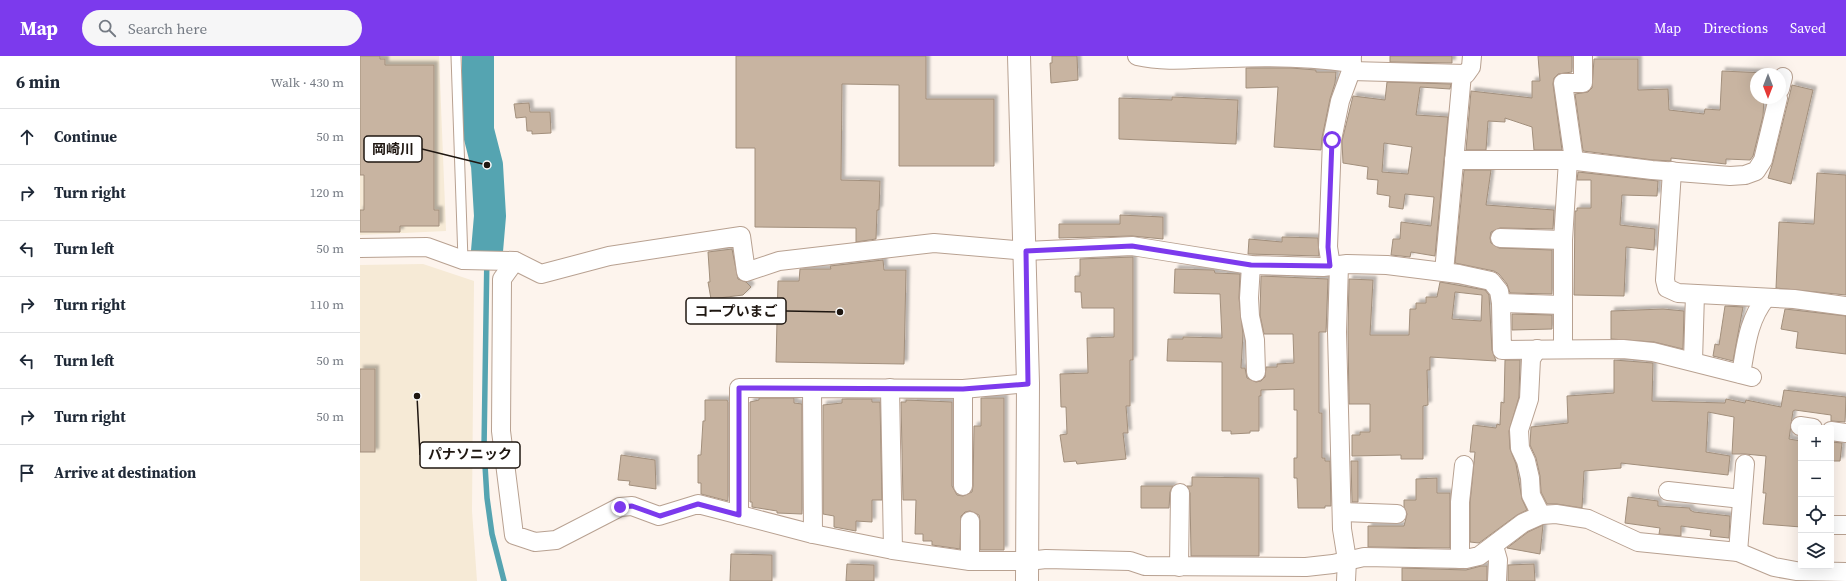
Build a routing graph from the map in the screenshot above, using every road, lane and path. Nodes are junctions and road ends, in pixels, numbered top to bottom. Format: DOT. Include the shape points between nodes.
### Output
graph roads {
  1 [pos="456,56"];
  2 [pos="1018,56"];
  3 [pos="1136,56"];
  4 [pos="1472,56"];
  5 [pos="1583,56"];
  6 [pos="1352,63"];
  7 [pos="1462,74"];
  8 [pos="1777,104"];
  9 [pos="1454,160"];
  10 [pos="1571,160"];
  11 [pos="1672,171"];
  12 [pos="1500,238"];
  13 [pos="1562,240"];
  14 [pos="360,248"];
  15 [pos="1026,251"];
  16 [pos="467,260"];
  17 [pos="511,260"];
  18 [pos="1251,265"];
  19 [pos="1335,265"];
  20 [pos="1444,272"];
  21 [pos="1695,294"];
  22 [pos="1766,298"];
  23 [pos="1501,303"];
  24 [pos="1562,305"];
  25 [pos="1846,306"];
  26 [pos="1537,349"];
  27 [pos="1563,349"];
  28 [pos="1693,361"];
  29 [pos="1252,362"];
  30 [pos="1028,384"];
  31 [pos="812,388"];
  32 [pos="890,388"];
  33 [pos="963,389"];
  34 [pos="1834,431"];
  35 [pos="1846,433"];
  36 [pos="1745,464"];
  37 [pos="1464,465"];
  38 [pos="963,486"];
  39 [pos="1668,491"];
  40 [pos="1180,493"];
  41 [pos="1742,499"];
  42 [pos="1342,512"];
  43 [pos="1397,514"];
  44 [pos="739,515"];
  45 [pos="1542,515"];
  46 [pos="970,521"];
  47 [pos="1834,525"];
  48 [pos="1846,525"];
  49 [pos="813,534"];
  50 [pos="1494,546"];
  51 [pos="893,550"];
  52 [pos="1738,552"];
  53 [pos="1460,559"];
  54 [pos="1347,560"];
  55 [pos="970,561"];
  56 [pos="1179,567"];
  57 [pos="1027,571"];
  58 [pos="1846,572"];
  59 [pos="1346,581"];
  60 [pos="1497,581"];
  1 -- 16 [label="lane"];
  2 -- 15 [label="street"];
  3 -- 6 [label="street" via="1172,61 1266,56 1311,57"];
  4 -- 7 [label="street" via="1471,67 1466,74"];
  5 -- 10 [label="street" via="1583,83 1563,83"];
  6 -- 7 [label="street"];
  6 -- 19 [label="street" via="1340,101 1332,140 1328,247"];
  7 -- 9 [label="street"];
  8 -- 11 [label="street" via="1763,160 1756,171 1730,176"];
  9 -- 10 [label="street"];
  9 -- 20 [label="street"];
  10 -- 11 [label="street"];
  10 -- 13 [label="street"];
  11 -- 21 [label="street" via="1665,280 1667,288 1678,293"];
  12 -- 13 [label="street"];
  13 -- 24 [label="street"];
  14 -- 16 [label="street" via="427,247"];
  15 -- 17 [label="street" via="934,243 779,261 746,272 741,236 610,256 541,274"];
  15 -- 18 [label="street" via="1132,246"];
  15 -- 30 [label="street"];
  16 -- 17 [label="street"];
  17 -- 44 [label="street" via="502,279 501,431 514,536 535,542 556,540 620,507 632,506 660,516 698,504"];
  18 -- 19 [label="street"];
  18 -- 29 [label="street" via="1249,298 1255,340"];
  19 -- 20 [label="street" via="1360,263"];
  19 -- 42 [label="street"];
  20 -- 23 [label="street" via="1491,281 1499,290"];
  21 -- 22 [label="street"];
  21 -- 28 [label="street"];
  22 -- 25 [label="street"];
  22 -- 28 [label="street" via="1758,307 1749,326 1746,375"];
  23 -- 24 [label="street"];
  23 -- 26 [label="street" via="1502,350"];
  24 -- 27 [label="street"];
  26 -- 27 [label="street"];
  26 -- 45 [label="street" via="1531,359 1529,399 1519,430 1520,448 1528,472 1531,495"];
  27 -- 28 [label="street" via="1630,349"];
  30 -- 33 [label="street"];
  30 -- 57 [label="street"];
  31 -- 32 [label="street"];
  31 -- 44 [label="street" via="739,388"];
  31 -- 49 [label="street"];
  32 -- 33 [label="street"];
  32 -- 51 [label="street"];
  33 -- 38 [label="street"];
  34 -- 35 [label="street"];
  36 -- 41 [label="street"];
  37 -- 53 [label="street" via="1460,502"];
  39 -- 41 [label="street"];
  40 -- 56 [label="street"];
  41 -- 52 [label="street"];
  42 -- 43 [label="street"];
  42 -- 54 [label="street" via="1343,544"];
  44 -- 49 [label="street"];
  45 -- 50 [label="street" via="1523,524"];
  45 -- 52 [label="street" via="1561,514 1588,519 1638,542"];
  46 -- 55 [label="street"];
  47 -- 48 [label="street"];
  49 -- 51 [label="street"];
  50 -- 53 [label="street" via="1479,556"];
  50 -- 60 [label="street" via="1498,560"];
  51 -- 55 [label="street"];
  52 -- 58 [label="street" via="1774,567 1796,571"];
  53 -- 54 [label="street" via="1364,557"];
  54 -- 56 [label="street" via="1306,567"];
  54 -- 59 [label="street"];
  55 -- 57 [label="street"];
  56 -- 57 [label="street" via="1145,566 1130,561 1046,559"];
}
